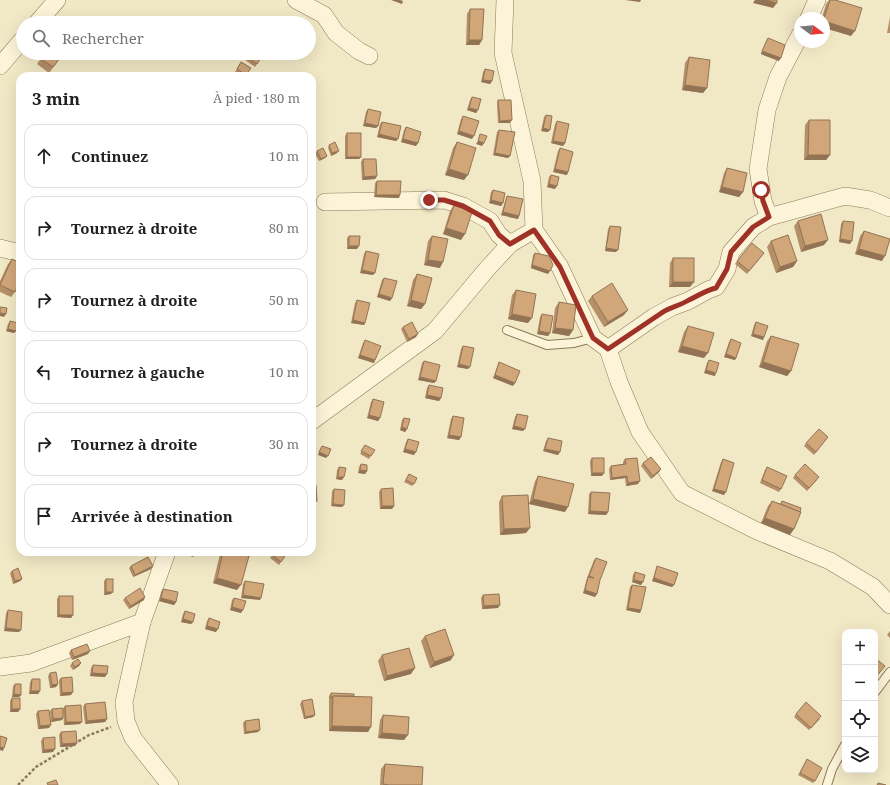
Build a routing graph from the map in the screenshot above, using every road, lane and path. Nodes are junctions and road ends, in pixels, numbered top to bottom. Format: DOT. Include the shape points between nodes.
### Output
graph roads {
  1 [pos="57,0"];
  2 [pos="296,0"];
  3 [pos="505,0"];
  4 [pos="818,0"];
  5 [pos="811,12"];
  6 [pos="43,16"];
  7 [pos="794,46"];
  8 [pos="16,47"];
  9 [pos="369,56"];
  10 [pos="0,66"];
  11 [pos="325,202"];
  12 [pos="890,208"];
  13 [pos="769,217"];
  14 [pos="534,230"];
  15 [pos="510,244"];
  16 [pos="0,248"];
  17 [pos="16,252"];
  18 [pos="507,330"];
  19 [pos="593,338"];
  20 [pos="608,349"];
  21 [pos="316,418"];
  22 [pos="166,556"];
  23 [pos="890,605"];
  24 [pos="142,622"];
  25 [pos="0,667"];
  26 [pos="890,672"];
  27 [pos="878,688"];
  28 [pos="126,721"];
  29 [pos="842,751"];
  30 [pos="18,785"];
  31 [pos="170,785"];
  32 [pos="827,785"];
  1 -- 6 [label="street"];
  2 -- 9 [label="street" via="324,15 336,33"];
  3 -- 14 [label="street" via="503,53 532,181"];
  4 -- 5 [label="street"];
  7 -- 13 [label="street" via="778,77 766,110 758,169 763,201"];
  8 -- 10 [label="street"];
  11 -- 15 [label="street" via="444,200 463,206 490,221 499,235"];
  12 -- 13 [label="street" via="870,200 845,196"];
  13 -- 20 [label="street" via="753,227 731,252 727,269 716,288 666,310"];
  14 -- 15 [label="street"];
  14 -- 19 [label="street" via="560,267"];
  15 -- 21 [label="street" via="435,331"];
  16 -- 17 [label="street"];
  18 -- 19 [label="lane" via="547,345 574,344"];
  19 -- 20 [label="street"];
  20 -- 23 [label="street" via="640,432 682,493 755,530 830,561 873,587"];
  22 -- 24 [label="street"];
  24 -- 25 [label="street" via="30,663"];
  24 -- 28 [label="street" via="124,702"];
  26 -- 27 [label="lane"];
  28 -- 30 [label="path" via="89,735 36,767"];
  28 -- 31 [label="street" via="133,738"];
  29 -- 32 [label="lane"];
}
